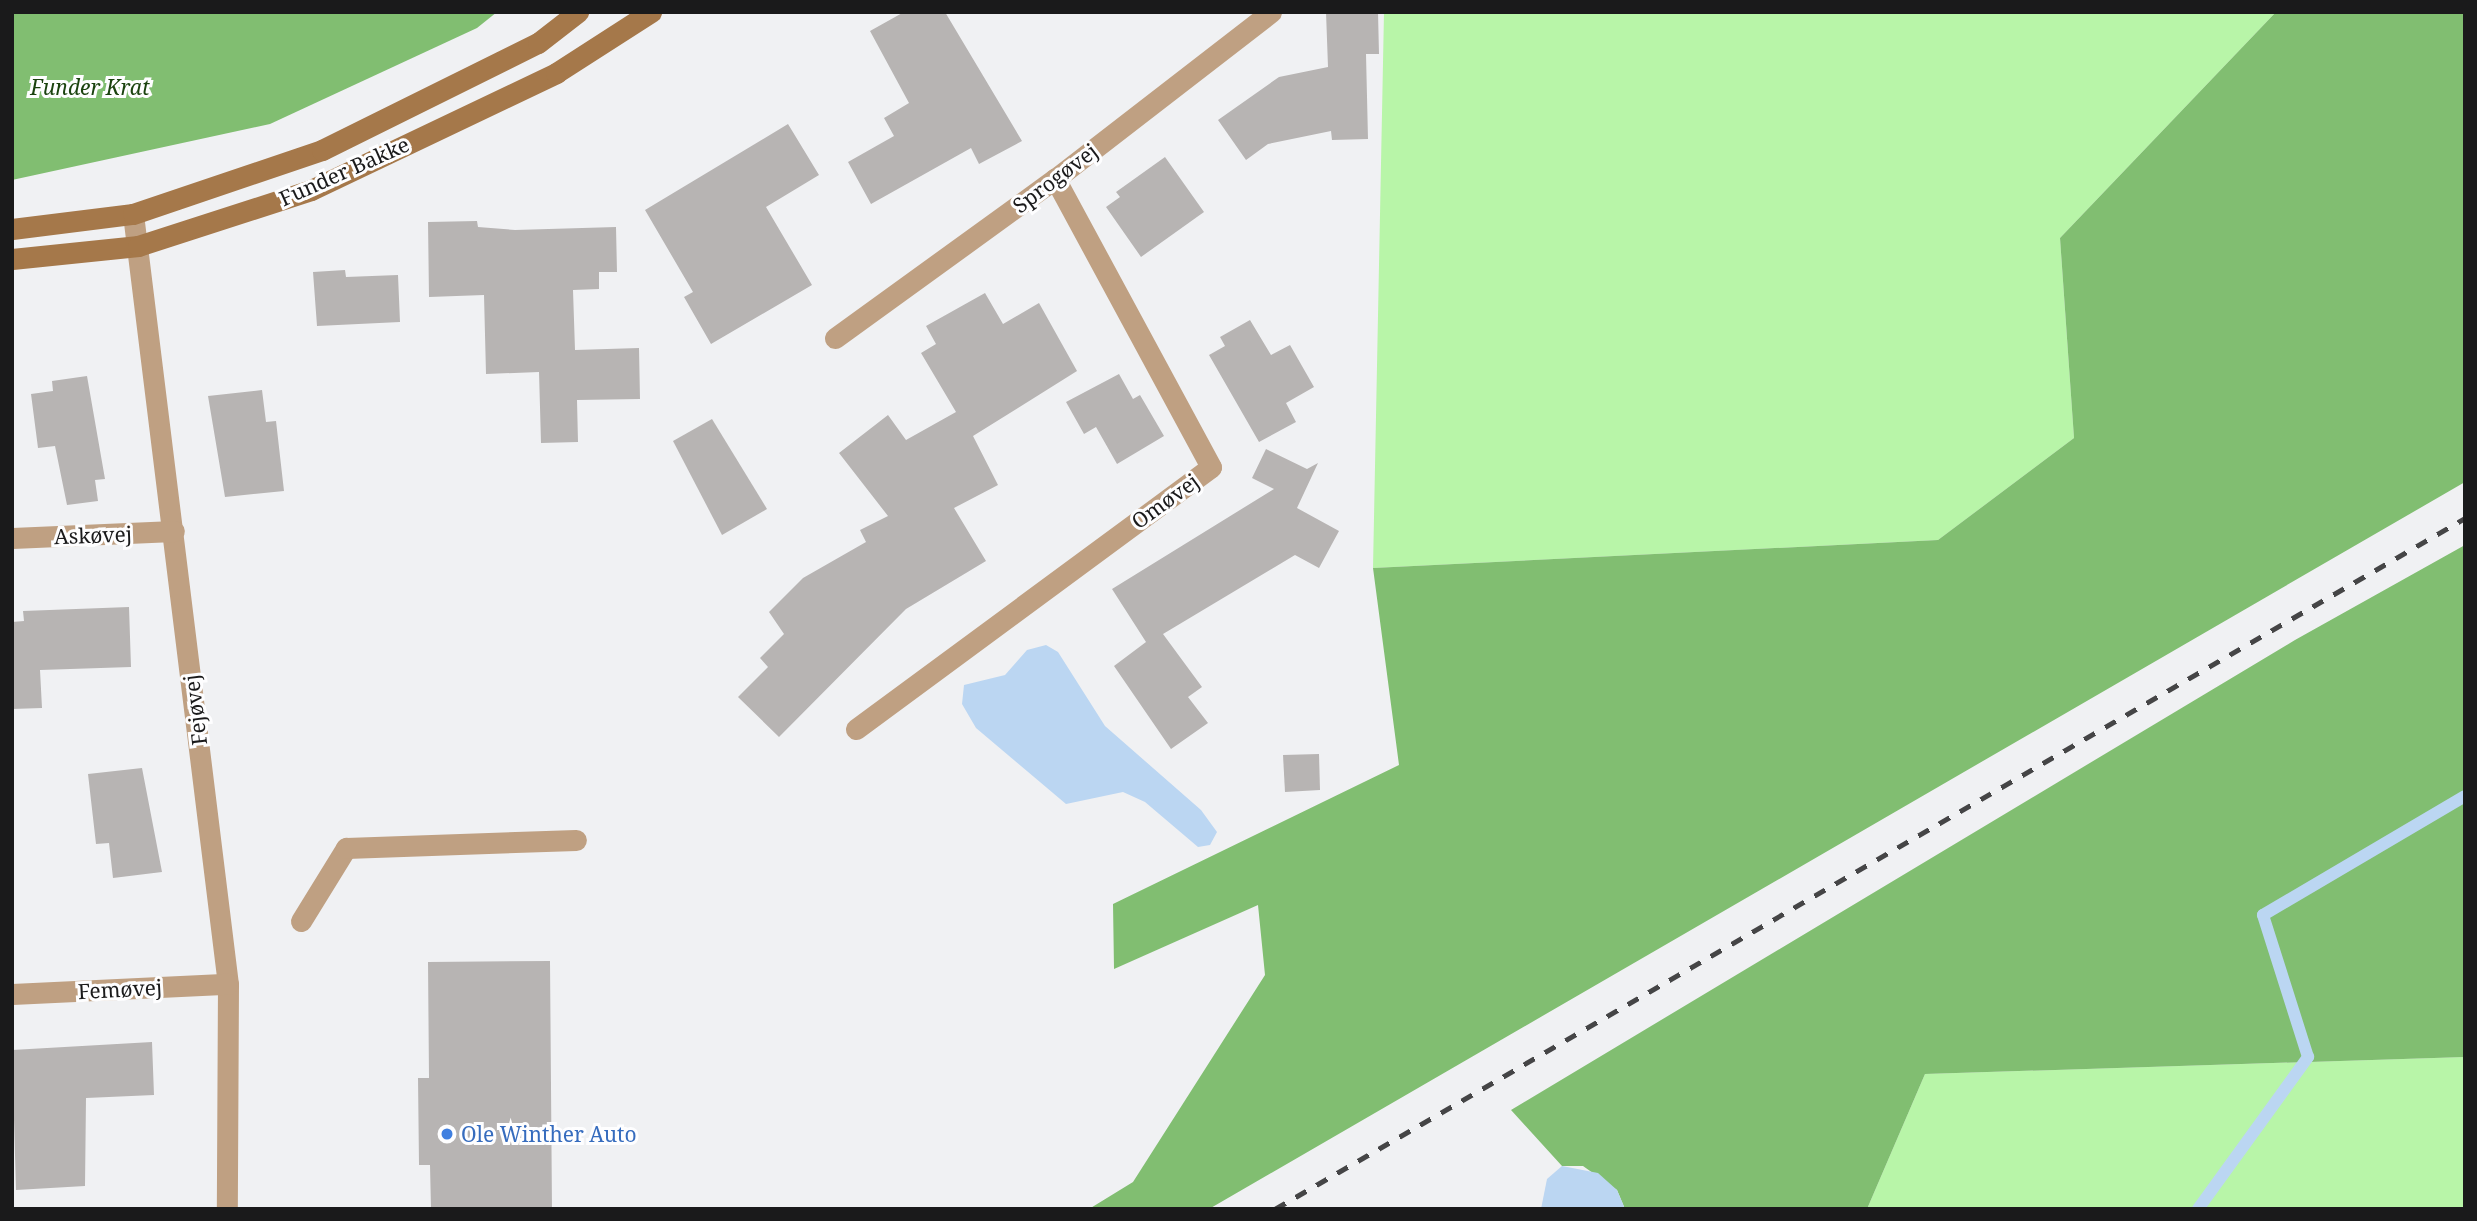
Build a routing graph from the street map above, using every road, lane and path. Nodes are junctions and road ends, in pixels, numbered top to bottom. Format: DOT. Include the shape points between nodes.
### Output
graph roads {
  1 [pos="578,12"];
  2 [pos="651,12"];
  3 [pos="1271,12"];
  4 [pos="1055,179"];
  5 [pos="133,214"];
  6 [pos="12,229"];
  7 [pos="138,246"];
  8 [pos="12,259"];
  9 [pos="835,338"];
  10 [pos="174,531"];
  11 [pos="12,538"];
  12 [pos="856,729"];
  13 [pos="576,839"];
  14 [pos="301,922"];
  15 [pos="228,984"];
  16 [pos="12,994"];
  17 [pos="226,1209"];
  1 -- 5 [label="main road, Funder Bakke" via="538,43 322,150"];
  2 -- 7 [label="main road, Funder Bakke" via="556,73 311,190"];
  3 -- 4 [label="street, Sprogøvej"];
  4 -- 9 [label="street, Sprogøvej"];
  4 -- 12 [label="street, Omøvej" via="1211,467"];
  5 -- 6 [label="main road, Funder Bakke"];
  5 -- 7 [label="street, Fejøvej"];
  7 -- 8 [label="main road, Funder Bakke"];
  7 -- 10 [label="street, Fejøvej"];
  10 -- 11 [label="street, Askøvej"];
  10 -- 15 [label="street, Fejøvej"];
  13 -- 14 [label="street" via="346,848"];
  15 -- 16 [label="street, Femøvej"];
  15 -- 17 [label="street, Fejøvej"];
}
